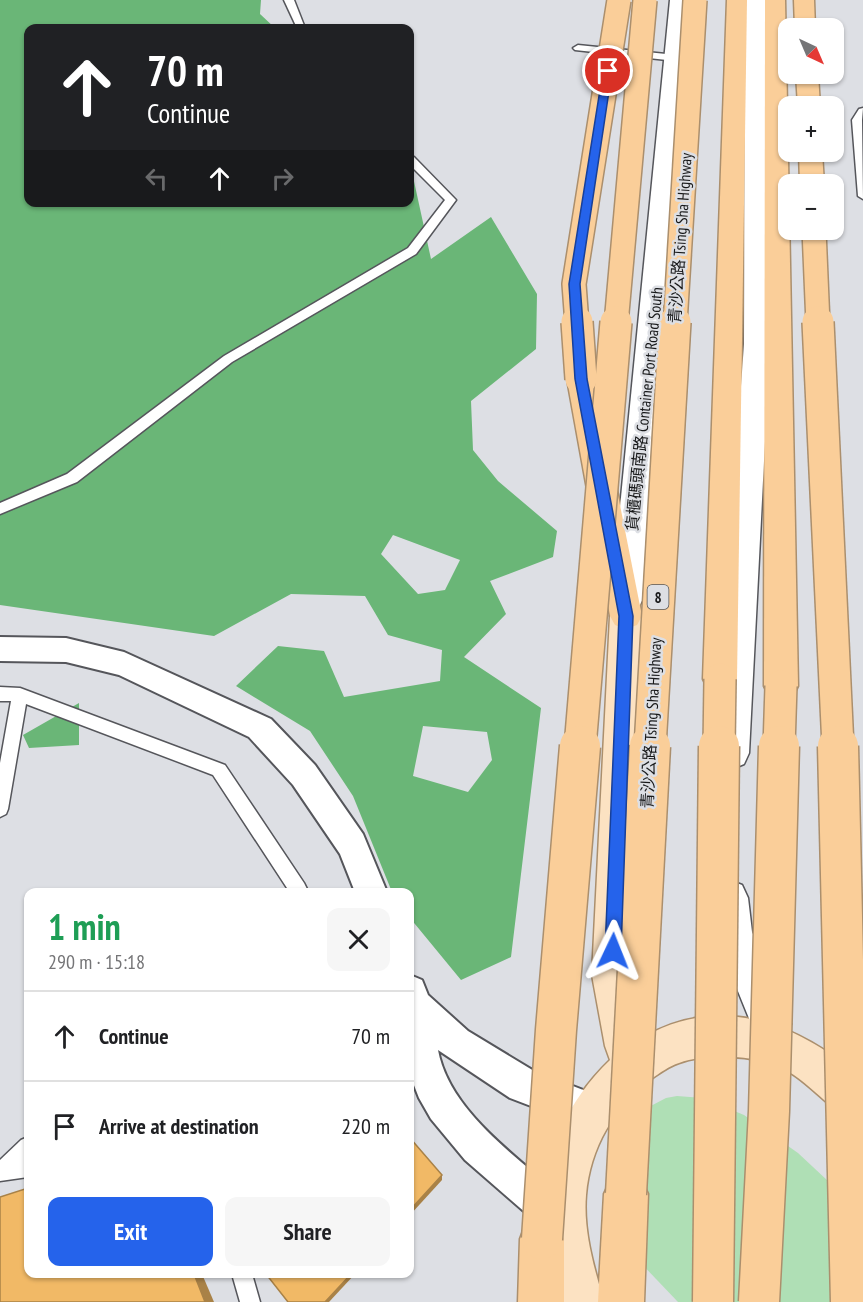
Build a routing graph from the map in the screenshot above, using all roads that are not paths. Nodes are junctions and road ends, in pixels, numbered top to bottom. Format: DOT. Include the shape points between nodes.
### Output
graph roads {
  1 [pos="289,0"];
  2 [pos="619,0"];
  3 [pos="645,0"];
  4 [pos="680,0"];
  5 [pos="695,0"];
  6 [pos="737,0"];
  7 [pos="754,0"];
  8 [pos="775,0"];
  9 [pos="804,0"];
  10 [pos="805,18"];
  11 [pos="299,24"];
  12 [pos="578,48"];
  13 [pos="676,57"];
  14 [pos="863,111"];
  15 [pos="414,163"];
  16 [pos="863,196"];
  17 [pos="814,240"];
  18 [pos="0,509"];
  19 [pos="626,616"];
  20 [pos="0,649"];
  21 [pos="0,694"];
  22 [pos="20,694"];
  23 [pos="0,809"];
  24 [pos="297,888"];
  25 [pos="369,888"];
  26 [pos="414,1001"];
  27 [pos="414,1011"];
  28 [pos="782,1047"];
  29 [pos="629,1068"];
  30 [pos="863,1106"];
  31 [pos="591,1111"];
  32 [pos="24,1151"];
  33 [pos="24,1168"];
  34 [pos="2,1172"];
  35 [pos="564,1234"];
  36 [pos="243,1278"];
  37 [pos="250,1302"];
  38 [pos="543,1302"];
  39 [pos="581,1302"];
  40 [pos="621,1302"];
  41 [pos="713,1302"];
  42 [pos="759,1302"];
  43 [pos="851,1302"];
  1 -- 11 [label="lane"];
  2 -- 19 [label="highway, bridge" via="574,284 581,379"];
  3 -- 38 [label="highway, bridge" via="556,1030 542,1239"];
  4 -- 13 [label="street, 貨櫃碼頭南路 Container Port Road South"];
  5 -- 40 [label="highway, 青沙公路 Tsing Sha Highway / 8, bridge" via="654,665"];
  6 -- 41 [label="highway, bridge" via="720,679"];
  7 -- 28 [label="street" via="757,344 725,868 733,932"];
  8 -- 42 [label="highway, bridge" via="781,686 769,1112"];
  9 -- 10 [label="highway"];
  12 -- 13 [label="lane"];
  13 -- 19 [label="street, 貨櫃碼頭南路 Container Port Road South" via="659,262 637,452"];
  14 -- 16 [label="lane" via="857,120"];
  15 -- 18 [label="lane" via="451,200 412,250 228,359 72,478"];
  17 -- 43 [label="highway, bridge" via="838,730"];
  19 -- 29 [label="main road, 貨櫃碼頭南路 Container Port Road South" via="612,975"];
  20 -- 25 [label="street" via="66,650 124,664 261,728 304,775 352,845"];
  21 -- 22 [label="lane"];
  22 -- 23 [label="lane"];
  22 -- 24 [label="lane" via="219,770"];
  26 -- 31 [label="street" via="456,1043 523,1085"];
  27 -- 35 [label="street" via="423,1064 440,1102"];
  28 -- 29 [label="main road" via="755,1039 710,1037 667,1046"];
  28 -- 30 [label="main road" via="824,1073"];
  29 -- 31 [label="main road"];
  31 -- 35 [label="main road" via="566,1180"];
  32 -- 34 [label="lane"];
  33 -- 34 [label="lane"];
  35 -- 38 [label="street"];
  35 -- 39 [label="main road"];
  36 -- 37 [label="lane"];
}
